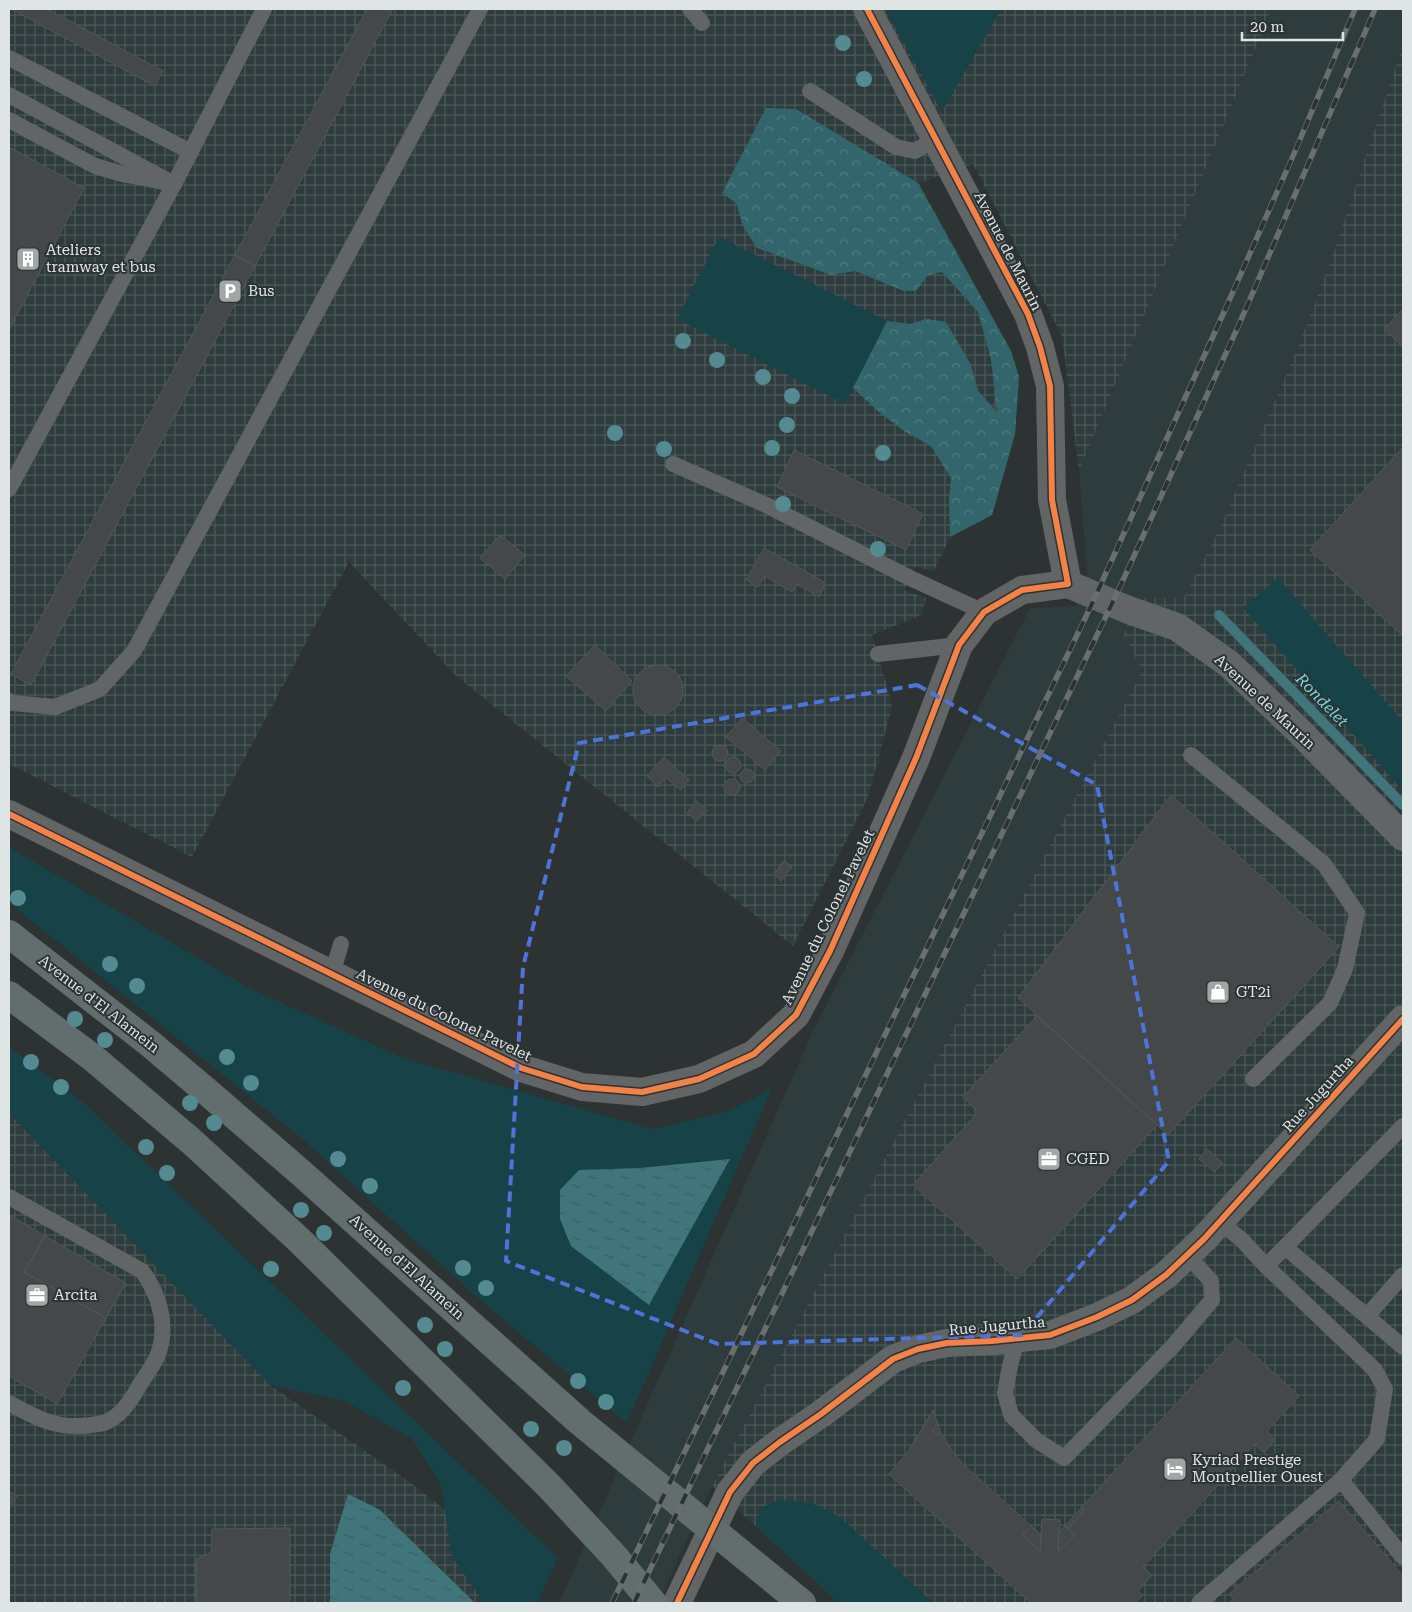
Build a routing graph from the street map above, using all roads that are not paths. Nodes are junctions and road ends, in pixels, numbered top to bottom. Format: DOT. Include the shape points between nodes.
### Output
graph roads {
  1 [pos="264,9"];
  2 [pos="480,9"];
  3 [pos="690,9"];
  4 [pos="867,9"];
  5 [pos="702,24"];
  6 [pos="9,58"];
  7 [pos="810,91"];
  8 [pos="9,95"];
  9 [pos="9,120"];
  10 [pos="935,139"];
  11 [pos="191,152"];
  12 [pos="174,184"];
  13 [pos="673,464"];
  14 [pos="9,489"];
  15 [pos="1068,584"];
  16 [pos="984,612"];
  17 [pos="959,645"];
  18 [pos="878,654"];
  19 [pos="9,701"];
  20 [pos="1191,755"];
  21 [pos="9,814"];
  22 [pos="1403,837"];
  23 [pos="9,934"];
  24 [pos="341,944"];
  25 [pos="332,974"];
  26 [pos="9,995"];
  27 [pos="1403,1019"];
  28 [pos="1253,1079"];
  29 [pos="1403,1126"];
  30 [pos="9,1197"];
  31 [pos="1219,1222"];
  32 [pos="1285,1247"];
  33 [pos="1186,1255"];
  34 [pos="1266,1266"];
  35 [pos="1403,1275"];
  36 [pos="1367,1316"];
  37 [pos="1017,1339"];
  38 [pos="1403,1347"];
  39 [pos="9,1403"];
  40 [pos="1341,1480"];
  41 [pos="1403,1557"];
  42 [pos="653,1603"];
  43 [pos="677,1603"];
  44 [pos="802,1603"];
  45 [pos="1199,1603"];
  1 -- 11 [label="lane"];
  2 -- 19 [label="lane" via="134,651 100,689 56,707"];
  3 -- 5 [label="lane"];
  4 -- 10 [label="street, Avenue de Maurin"];
  6 -- 11 [label="lane"];
  7 -- 10 [label="lane" via="896,147 915,151"];
  8 -- 12 [label="lane"];
  9 -- 12 [label="lane" via="95,166"];
  10 -- 15 [label="street, Avenue de Maurin" via="1028,314 1040,347 1050,386 1052,500"];
  11 -- 12 [label="lane"];
  12 -- 14 [label="lane"];
  13 -- 16 [label="lane" via="764,504"];
  15 -- 16 [label="street, Avenue du Colonel Pavelet" via="1022,590"];
  15 -- 22 [label="street, Avenue de Maurin" via="1177,627 1229,664"];
  16 -- 17 [label="street, Avenue du Colonel Pavelet"];
  17 -- 18 [label="lane"];
  17 -- 25 [label="street, Avenue du Colonel Pavelet" via="916,758 830,951 796,1015 754,1054 699,1079 642,1092 582,1087 521,1068"];
  20 -- 28 [label="lane" via="1324,864 1357,913 1345,969 1330,1003"];
  21 -- 25 [label="street, Avenue du Colonel Pavelet"];
  23 -- 44 [label="main road, Avenue d'El Alamein" via="205,1090 580,1422"];
  24 -- 25 [label="lane"];
  26 -- 42 [label="main road" via="93,1058 198,1147 298,1239 549,1486"];
  27 -- 31 [label="street, Rue Jugurtha"];
  29 -- 32 [label="lane"];
  30 -- 39 [label="lane" via="142,1271 159,1303 162,1321 157,1357 132,1399 106,1422 62,1426 37,1419"];
  31 -- 33 [label="street, Rue Jugurtha"];
  31 -- 34 [label="lane" via="1241,1238"];
  32 -- 34 [label="lane"];
  32 -- 36 [label="lane"];
  33 -- 37 [label="street, Rue Jugurtha" via="1132,1300 1050,1335"];
  33 -- 37 [label="lane" via="1211,1281 1212,1300 1173,1346 1064,1458 1036,1440 1011,1415 1006,1393"];
  34 -- 40 [label="lane" via="1375,1370 1385,1389 1377,1439"];
  35 -- 36 [label="lane"];
  36 -- 38 [label="lane"];
  37 -- 43 [label="street, Rue Jugurtha" via="947,1343 893,1359 780,1442 753,1464 730,1492"];
  40 -- 41 [label="lane"];
  40 -- 45 [label="lane"];
}
